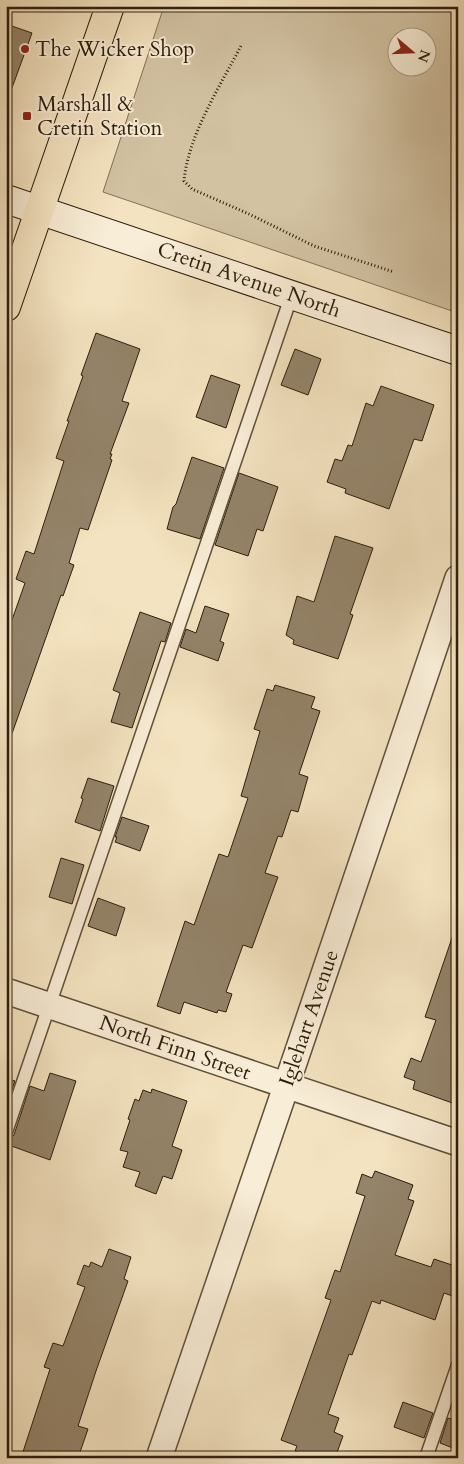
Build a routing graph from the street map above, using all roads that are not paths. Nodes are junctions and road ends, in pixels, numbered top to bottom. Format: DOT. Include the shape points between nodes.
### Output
graph roads {
  1 [pos="110,6"];
  2 [pos="6,199"];
  3 [pos="41,210"];
  4 [pos="8,294"];
  5 [pos="292,294"];
  6 [pos="458,351"];
  7 [pos="458,578"];
  8 [pos="6,991"];
  9 [pos="50,1006"];
  10 [pos="286,1085"];
  11 [pos="6,1132"];
  12 [pos="458,1143"];
  13 [pos="458,1365"];
  14 [pos="159,1458"];
  15 [pos="426,1458"];
  1 -- 3 [label="main road"];
  2 -- 3 [label="main road, Cretin Avenue North"];
  3 -- 4 [label="main road"];
  3 -- 5 [label="main road, Cretin Avenue North"];
  5 -- 6 [label="main road, Cretin Avenue North"];
  5 -- 9 [label="lane"];
  7 -- 10 [label="street, Iglehart Avenue"];
  8 -- 9 [label="street, North Finn Street"];
  9 -- 10 [label="street, North Finn Street"];
  9 -- 11 [label="lane"];
  10 -- 12 [label="street, North Finn Street"];
  10 -- 14 [label="street, Iglehart Avenue"];
  13 -- 15 [label="lane"];
}
